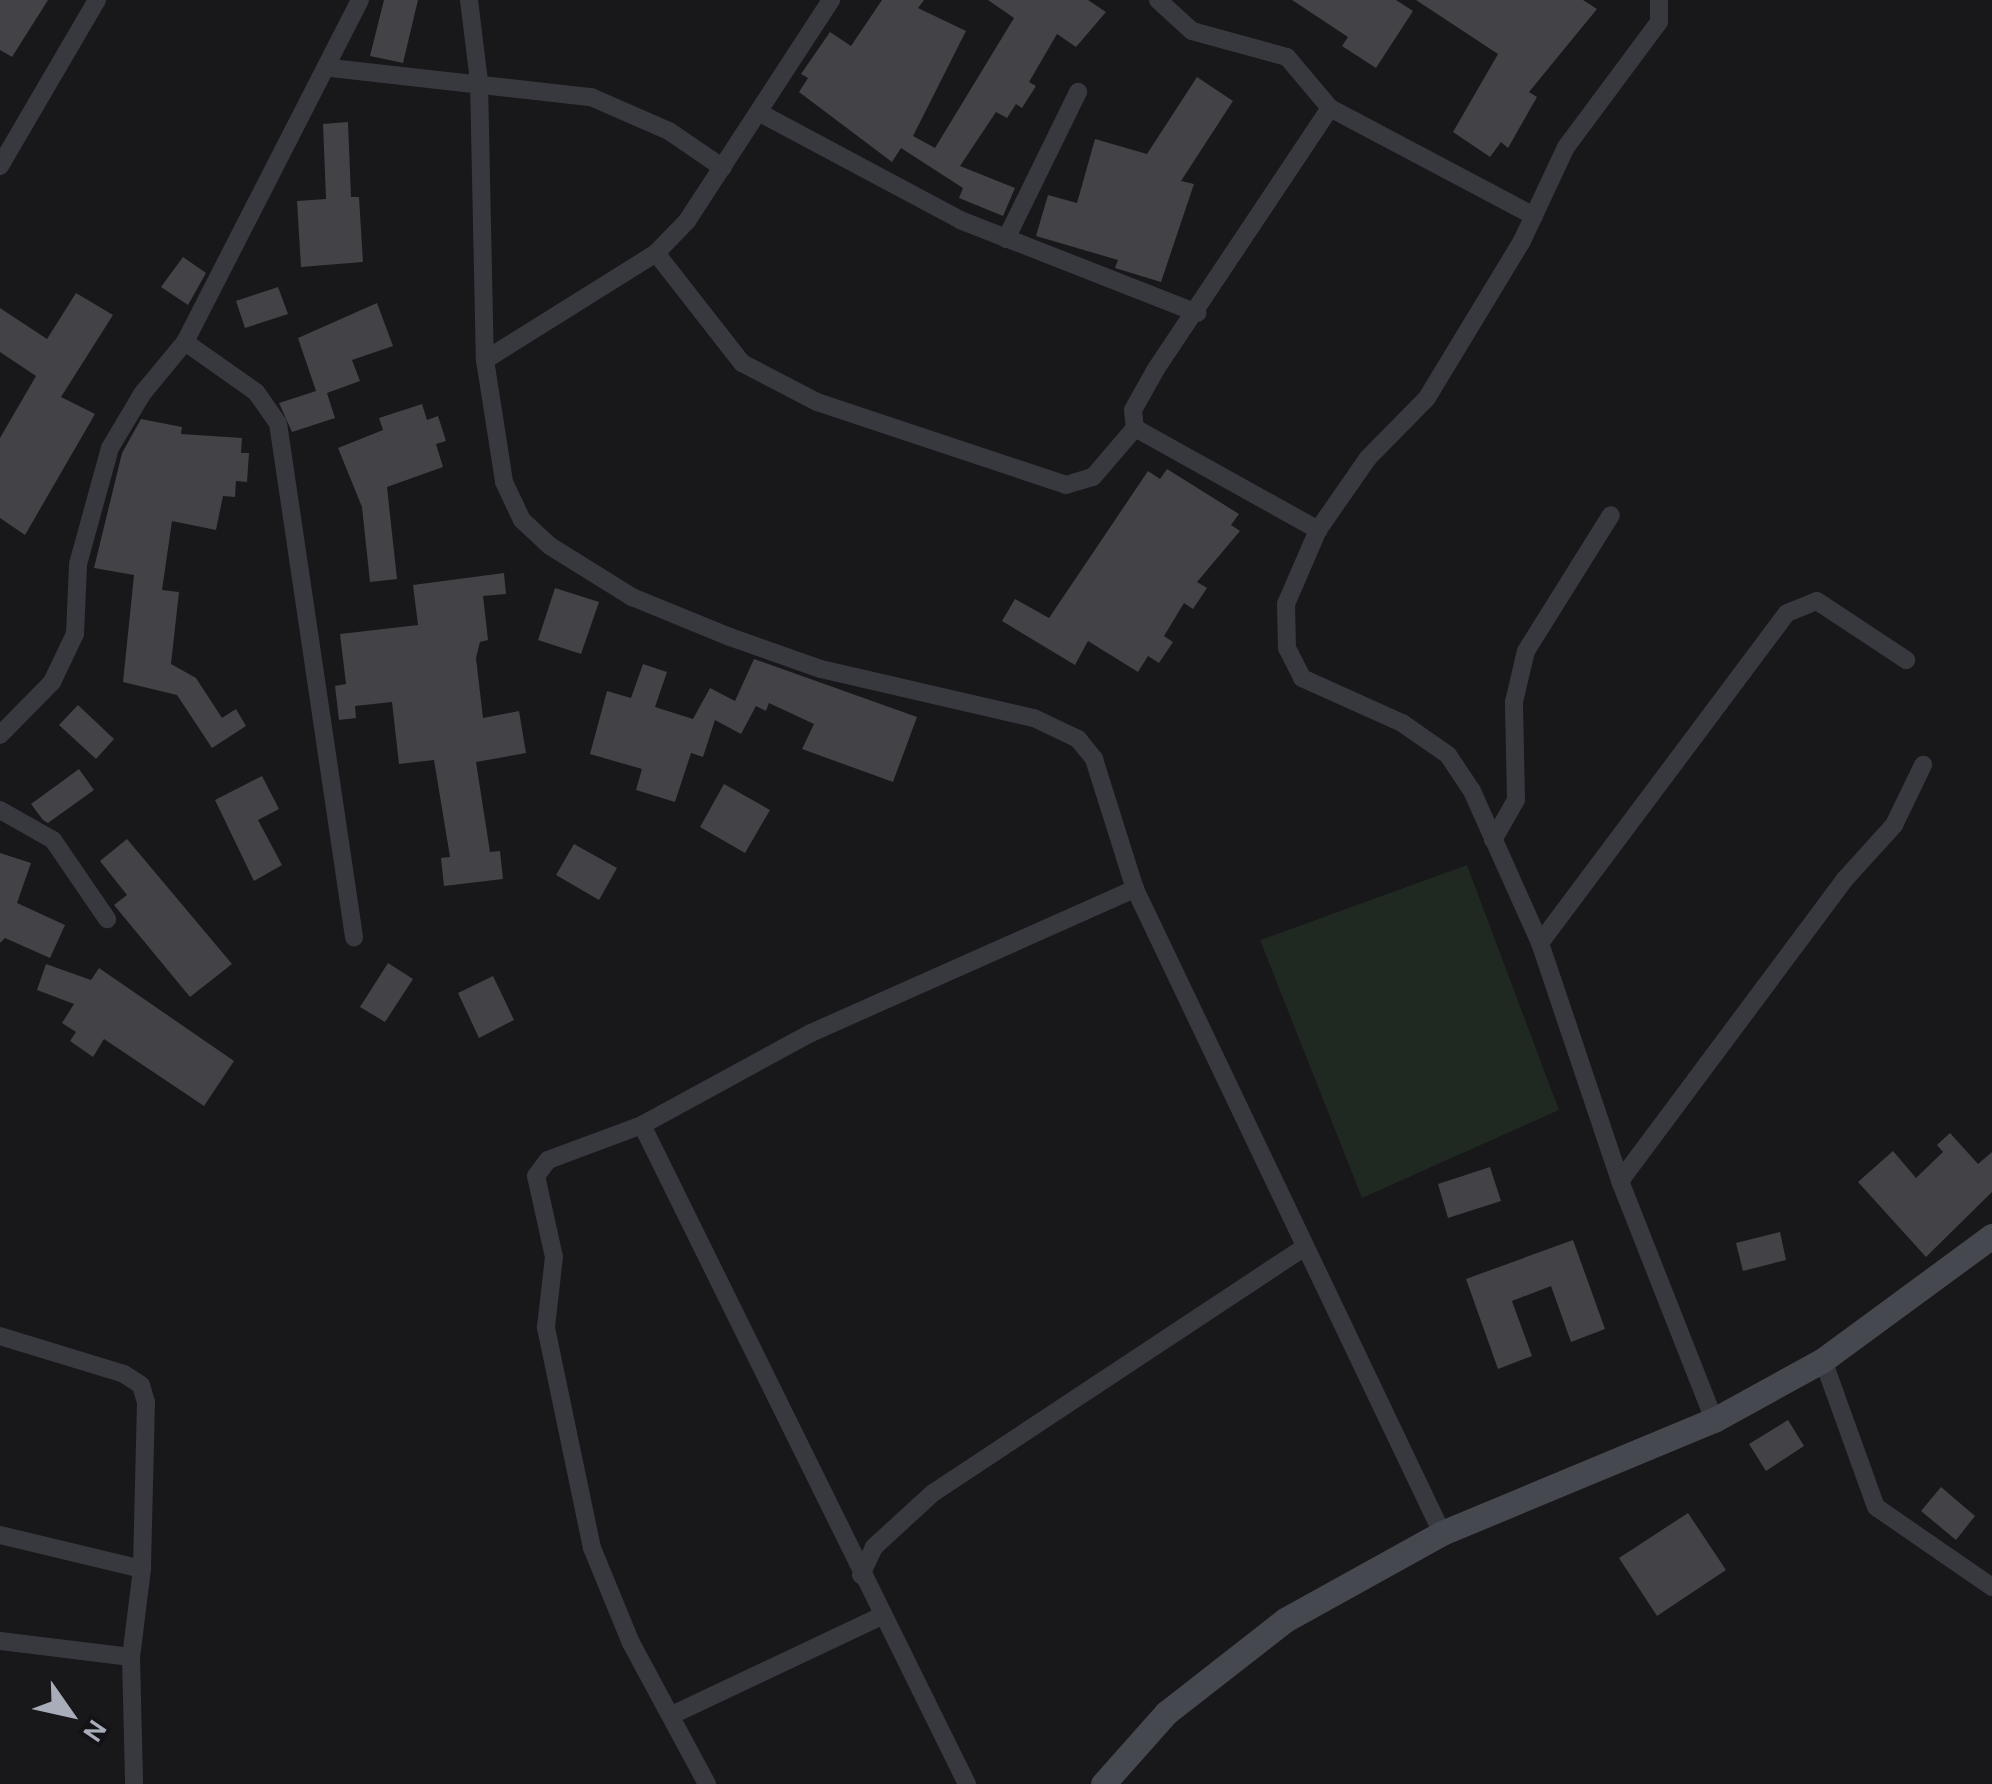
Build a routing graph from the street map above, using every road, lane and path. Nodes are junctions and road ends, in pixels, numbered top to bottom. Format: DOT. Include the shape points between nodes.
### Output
graph roads {
  1 [pos="98,0"];
  2 [pos="360,0"];
  3 [pos="470,0"];
  4 [pos="831,0"];
  5 [pos="1158,0"];
  6 [pos="1659,0"];
  7 [pos="330,68"];
  8 [pos="480,81"];
  9 [pos="1078,92"];
  10 [pos="1330,108"];
  11 [pos="760,113"];
  12 [pos="0,166"];
  13 [pos="722,168"];
  14 [pos="1534,216"];
  15 [pos="1006,239"];
  16 [pos="656,253"];
  17 [pos="1197,313"];
  18 [pos="185,342"];
  19 [pos="484,360"];
  20 [pos="1135,428"];
  21 [pos="1611,516"];
  22 [pos="1318,530"];
  23 [pos="1906,660"];
  24 [pos="0,735"];
  25 [pos="1922,765"];
  26 [pos="0,810"];
  27 [pos="1493,840"];
  28 [pos="1135,889"];
  29 [pos="108,919"];
  30 [pos="354,937"];
  31 [pos="1540,942"];
  32 [pos="642,1125"];
  33 [pos="1620,1181"];
  34 [pos="1992,1236"];
  35 [pos="1304,1248"];
  36 [pos="0,1336"];
  37 [pos="1823,1360"];
  38 [pos="1714,1420"];
  39 [pos="1442,1533"];
  40 [pos="0,1535"];
  41 [pos="142,1568"];
  42 [pos="861,1574"];
  43 [pos="1992,1587"];
  44 [pos="884,1615"];
  45 [pos="0,1641"];
  46 [pos="131,1657"];
  47 [pos="672,1715"];
  48 [pos="134,1784"];
  49 [pos="708,1784"];
  50 [pos="967,1784"];
  51 [pos="1103,1784"];
  1 -- 12 [label="street"];
  2 -- 7 [label="street"];
  3 -- 8 [label="street"];
  4 -- 11 [label="street"];
  5 -- 10 [label="street" via="1192,31 1287,57"];
  6 -- 14 [label="street" via="1659,22 1586,115"];
  7 -- 8 [label="street"];
  7 -- 18 [label="street"];
  8 -- 13 [label="street" via="591,97 628,110"];
  8 -- 19 [label="street"];
  9 -- 15 [label="street"];
  10 -- 14 [label="street"];
  10 -- 17 [label="street"];
  11 -- 13 [label="street"];
  11 -- 15 [label="street"];
  13 -- 16 [label="street"];
  14 -- 22 [label="street" via="1427,398 1368,458"];
  15 -- 17 [label="street"];
  16 -- 19 [label="street"];
  16 -- 20 [label="street" via="742,364 817,402 1066,485 1093,476"];
  17 -- 20 [label="street" via="1133,410"];
  18 -- 24 [label="street" via="142,394 110,448 78,564 75,634 52,682"];
  18 -- 30 [label="street" via="256,392 278,424"];
  19 -- 28 [label="street" via="504,482 522,520 550,546 632,596 748,644 821,669 1058,728 1094,758"];
  20 -- 22 [label="street"];
  21 -- 27 [label="street" via="1526,650 1514,702 1516,800"];
  22 -- 27 [label="street" via="1286,604 1286,648 1302,678 1402,722 1448,755"];
  23 -- 31 [label="street" via="1817,601 1788,613"];
  25 -- 33 [label="street" via="1894,825 1846,878"];
  26 -- 29 [label="street" via="53,840"];
  27 -- 31 [label="street"];
  28 -- 32 [label="street" via="810,1033"];
  28 -- 35 [label="street"];
  31 -- 33 [label="street"];
  32 -- 42 [label="street"];
  32 -- 47 [label="street" via="561,1154 536,1176 554,1257 546,1327 592,1548"];
  33 -- 38 [label="street"];
  34 -- 37 [label="street"];
  35 -- 39 [label="street"];
  35 -- 42 [label="street" via="934,1493 874,1546"];
  36 -- 41 [label="street" via="141,1385"];
  37 -- 38 [label="street"];
  37 -- 43 [label="street" via="1876,1507"];
  38 -- 39 [label="street"];
  39 -- 51 [label="street" via="1236,1653 1166,1714"];
  40 -- 41 [label="street"];
  41 -- 46 [label="street"];
  42 -- 44 [label="street"];
  44 -- 47 [label="street"];
  44 -- 50 [label="street"];
  45 -- 46 [label="street"];
  46 -- 48 [label="street"];
  47 -- 49 [label="street"];
}
